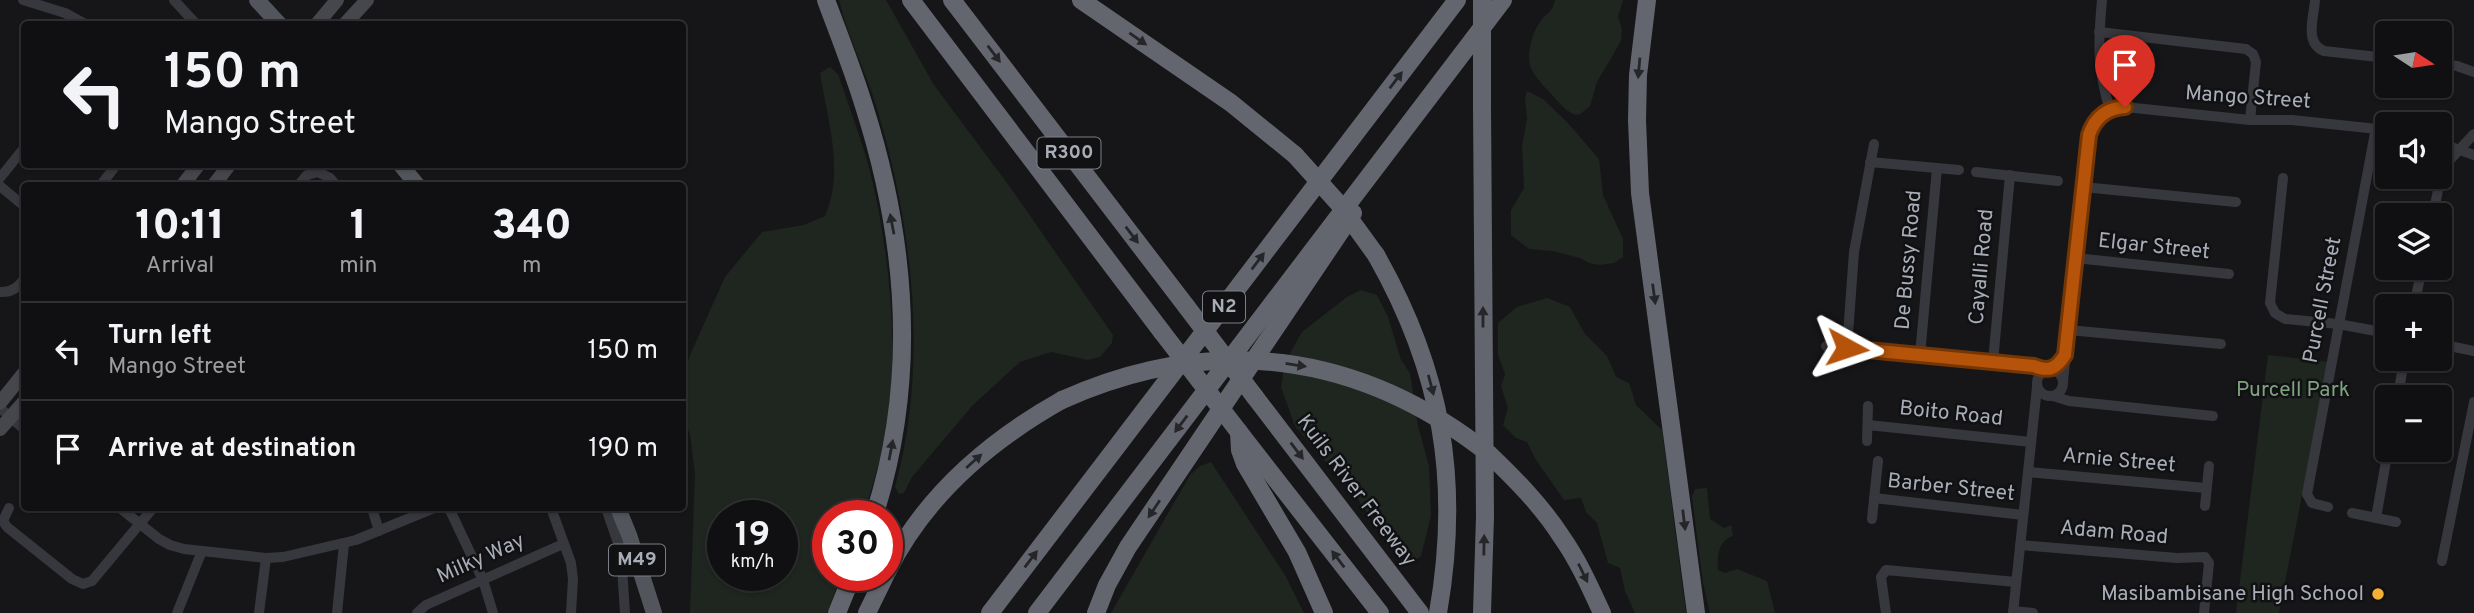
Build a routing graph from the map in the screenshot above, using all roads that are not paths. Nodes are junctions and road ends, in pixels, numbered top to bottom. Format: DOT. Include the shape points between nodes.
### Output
graph roads {
  1 [pos="23,0"];
  2 [pos="174,0"];
  3 [pos="257,0"];
  4 [pos="337,0"];
  5 [pos="367,0"];
  6 [pos="826,0"];
  7 [pos="911,0"];
  8 [pos="952,0"];
  9 [pos="1081,0"];
  10 [pos="1457,0"];
  11 [pos="1482,0"];
  12 [pos="1503,0"];
  13 [pos="1647,0"];
  14 [pos="2102,0"];
  15 [pos="2315,0"];
  16 [pos="80,21"];
  17 [pos="193,21"];
  18 [pos="276,21"];
  19 [pos="320,21"];
  20 [pos="348,21"];
  21 [pos="2099,32"];
  22 [pos="2375,57"];
  23 [pos="2452,65"];
  24 [pos="2474,72"];
  25 [pos="2110,110"];
  26 [pos="2250,120"];
  27 [pos="2375,128"];
  28 [pos="2474,134"];
  29 [pos="1874,144"];
  30 [pos="2452,147"];
  31 [pos="2461,150"];
  32 [pos="21,152"];
  33 [pos="1385,155"];
  34 [pos="2474,155"];
  35 [pos="2375,160"];
  36 [pos="1870,162"];
  37 [pos="114,168"];
  38 [pos="196,168"];
  39 [pos="227,168"];
  40 [pos="403,168"];
  41 [pos="1937,169"];
  42 [pos="1959,170"];
  43 [pos="1976,172"];
  44 [pos="2010,175"];
  45 [pos="0,178"];
  46 [pos="2283,178"];
  47 [pos="2058,181"];
  48 [pos="103,182"];
  49 [pos="185,182"];
  50 [pos="216,182"];
  51 [pos="301,182"];
  52 [pos="334,182"];
  53 [pos="415,182"];
  54 [pos="0,186"];
  55 [pos="2083,187"];
  56 [pos="2236,202"];
  57 [pos="2435,203"];
  58 [pos="21,204"];
  59 [pos="2075,258"];
  60 [pos="2229,274"];
  61 [pos="21,282"];
  62 [pos="0,292"];
  63 [pos="2338,324"];
  64 [pos="2068,330"];
  65 [pos="2375,331"];
  66 [pos="2221,344"];
  67 [pos="1826,345"];
  68 [pos="2452,346"];
  69 [pos="1847,348"];
  70 [pos="2474,351"];
  71 [pos="1920,355"];
  72 [pos="2065,355"];
  73 [pos="1993,362"];
  74 [pos="2023,365"];
  75 [pos="2050,370"];
  76 [pos="21,378"];
  77 [pos="2063,384"];
  78 [pos="2037,385"];
  79 [pos="2051,396"];
  80 [pos="2474,402"];
  81 [pos="21,403"];
  82 [pos="2086,403"];
  83 [pos="1868,406"];
  84 [pos="4,409"];
  85 [pos="2035,409"];
  86 [pos="2213,416"];
  87 [pos="1868,425"];
  88 [pos="21,426"];
  89 [pos="0,429"];
  90 [pos="1239,432"];
  91 [pos="1867,441"];
  92 [pos="2031,442"];
  93 [pos="1878,461"];
  94 [pos="2386,462"];
  95 [pos="2208,466"];
  96 [pos="2028,472"];
  97 [pos="2206,488"];
  98 [pos="1874,498"];
  99 [pos="878,500"];
  100 [pos="2205,506"];
  101 [pos="2328,507"];
  102 [pos="9,509"];
  103 [pos="124,511"];
  104 [pos="151,511"];
  105 [pos="373,511"];
  106 [pos="427,511"];
  107 [pos="450,511"];
  108 [pos="552,511"];
  109 [pos="607,511"];
  110 [pos="619,511"];
  111 [pos="2352,513"];
  112 [pos="2023,515"];
  113 [pos="2376,518"];
  114 [pos="1872,519"];
  115 [pos="2396,522"];
  116 [pos="140,524"];
  117 [pos="380,531"];
  118 [pos="344,544"];
  119 [pos="563,544"];
  120 [pos="2020,545"];
  121 [pos="903,547"];
  122 [pos="202,551"];
  123 [pos="266,558"];
  124 [pos="2442,561"];
  125 [pos="483,580"];
  126 [pos="2016,582"];
  127 [pos="846,591"];
  128 [pos="878,591"];
  129 [pos="2013,612"];
  130 [pos="177,613"];
  131 [pos="259,613"];
  132 [pos="337,613"];
  133 [pos="417,613"];
  134 [pos="493,613"];
  135 [pos="570,613"];
  136 [pos="625,613"];
  137 [pos="654,613"];
  138 [pos="837,613"];
  139 [pos="867,613"];
  140 [pos="990,613"];
  141 [pos="1037,613"];
  142 [pos="1096,613"];
  143 [pos="1324,613"];
  144 [pos="1380,613"];
  145 [pos="1420,613"];
  146 [pos="1438,613"];
  147 [pos="1482,613"];
  148 [pos="1602,613"];
  149 [pos="1696,613"];
  150 [pos="1886,613"];
  151 [pos="2033,613"];
  152 [pos="2204,613"];
  1 -- 16 [label="street"];
  2 -- 17 [label="street"];
  3 -- 18 [label="main road"];
  4 -- 19 [label="main road"];
  5 -- 20 [label="main road"];
  99 -- 6 [label="highway, one-way" via="902,371 901,283 893,226 864,106"];
  7 -- 90 [label="highway, R300, bridge"];
  8 -- 145 [label="highway, Kuils River Freeway / R300, one-way, bridge"];
  9 -- 146 [label="highway, one-way, bridge" via="1231,103 1295,155 1376,255 1410,321 1442,432 1449,514"];
  140 -- 10 [label="highway, N2, one-way"];
  147 -- 11 [label="highway, one-way, bridge"];
  12 -- 33 [label="highway, N2"];
  13 -- 149 [label="highway, one-way" via="1638,75 1640,193"];
  14 -- 21 [label="street"];
  15 -- 22 [label="street" via="2312,37 2317,48"];
  21 -- 25 [label="street" via="2099,58"];
  21 -- 26 [label="street" via="2246,49 2256,62"];
  23 -- 24 [label="street"];
  25 -- 26 [label="street, Mango Street" via="2125,107"];
  25 -- 55 [label="street" via="2096,120 2089,135"];
  26 -- 27 [label="street, Mango Street"];
  28 -- 31 [label="street"];
  29 -- 36 [label="street"];
  30 -- 31 [label="street"];
  31 -- 34 [label="street"];
  31 -- 57 [label="street" via="2446,164"];
  32 -- 45 [label="street"];
  33 -- 141 [label="highway, N2, one-way"];
  33 -- 142 [label="highway, one-way" via="1343,229 1128,547"];
  35 -- 63 [label="street, Purcell Street"];
  36 -- 41 [label="street"];
  36 -- 69 [label="street" via="1854,252"];
  37 -- 48 [label="street"];
  38 -- 49 [label="main road"];
  39 -- 50 [label="main road"];
  40 -- 53 [label="main road"];
  41 -- 42 [label="street"];
  41 -- 71 [label="street, De Bussy Road"];
  43 -- 44 [label="street"];
  44 -- 47 [label="street"];
  44 -- 73 [label="street, Cayalli Road"];
  46 -- 63 [label="street" via="2270,303 2278,316 2289,320"];
  51 -- 52 [label="street" via="318,172"];
  54 -- 58 [label="street"];
  55 -- 56 [label="street"];
  55 -- 59 [label="street"];
  59 -- 60 [label="street, Elgar Street"];
  59 -- 64 [label="street"];
  61 -- 62 [label="street" via="8,293"];
  63 -- 65 [label="street"];
  63 -- 101 [label="street, Purcell Street" via="2307,494 2311,502"];
  64 -- 66 [label="street"];
  64 -- 72 [label="street"];
  67 -- 69 [label="street"];
  68 -- 70 [label="street"];
  69 -- 71 [label="street"];
  71 -- 73 [label="street"];
  72 -- 75 [label="street"];
  72 -- 77 [label="street"];
  73 -- 74 [label="street"];
  74 -- 75 [label="street"];
  74 -- 78 [label="street"];
  75 -- 77 [label="street" via="2057,372"];
  75 -- 78 [label="street" via="2038,377"];
  76 -- 84 [label="main road"];
  77 -- 79 [label="street" via="2059,393"];
  77 -- 82 [label="street" via="2071,396"];
  78 -- 79 [label="street"];
  78 -- 85 [label="street"];
  79 -- 82 [label="street"];
  79 -- 85 [label="street"];
  80 -- 124 [label="street"];
  81 -- 84 [label="main road"];
  82 -- 86 [label="street"];
  83 -- 87 [label="street, Boito Road"];
  84 -- 88 [label="street"];
  84 -- 89 [label="main road"];
  85 -- 92 [label="street"];
  87 -- 91 [label="street, Boito Road"];
  87 -- 92 [label="street, Boito Road"];
  90 -- 143 [label="highway" via="1245,464 1297,552"];
  144 -- 90 [label="highway, R300, one-way"];
  92 -- 96 [label="street"];
  93 -- 98 [label="street, Barber Street"];
  94 -- 113 [label="street"];
  95 -- 97 [label="street"];
  96 -- 97 [label="street, Arnie Street"];
  96 -- 112 [label="street"];
  97 -- 100 [label="street"];
  98 -- 112 [label="street, Barber Street"];
  98 -- 114 [label="street, Barber Street"];
  102 -- 116 [label="street" via="3,521 7,527 83,584 92,581"];
  103 -- 116 [label="street"];
  104 -- 116 [label="street"];
  105 -- 117 [label="street"];
  106 -- 117 [label="street"];
  107 -- 125 [label="street"];
  108 -- 119 [label="street"];
  109 -- 136 [label="street" via="621,552"];
  110 -- 137 [label="main road, M49"];
  111 -- 113 [label="street"];
  112 -- 120 [label="street"];
  113 -- 115 [label="street"];
  116 -- 122 [label="street" via="170,545"];
  117 -- 118 [label="street"];
  118 -- 123 [label="street"];
  118 -- 132 [label="street"];
  119 -- 125 [label="street, Milky Way"];
  119 -- 135 [label="street" via="573,579"];
  120 -- 126 [label="street"];
  120 -- 152 [label="street, Adam Road" via="2205,557 2209,563"];
  121 -- 148 [label="highway, one-way, bridge" via="922,516 988,447 1062,400 1154,368 1258,360 1324,370 1388,391 1447,423 1513,477 1561,535"];
  122 -- 123 [label="street"];
  122 -- 130 [label="street"];
  123 -- 131 [label="street"];
  125 -- 133 [label="street, Milky Way"];
  125 -- 134 [label="street"];
  126 -- 129 [label="street"];
  126 -- 150 [label="street" via="1886,570 1881,577"];
  127 -- 138 [label="highway"];
  128 -- 139 [label="highway"];
  129 -- 151 [label="street"];
}
